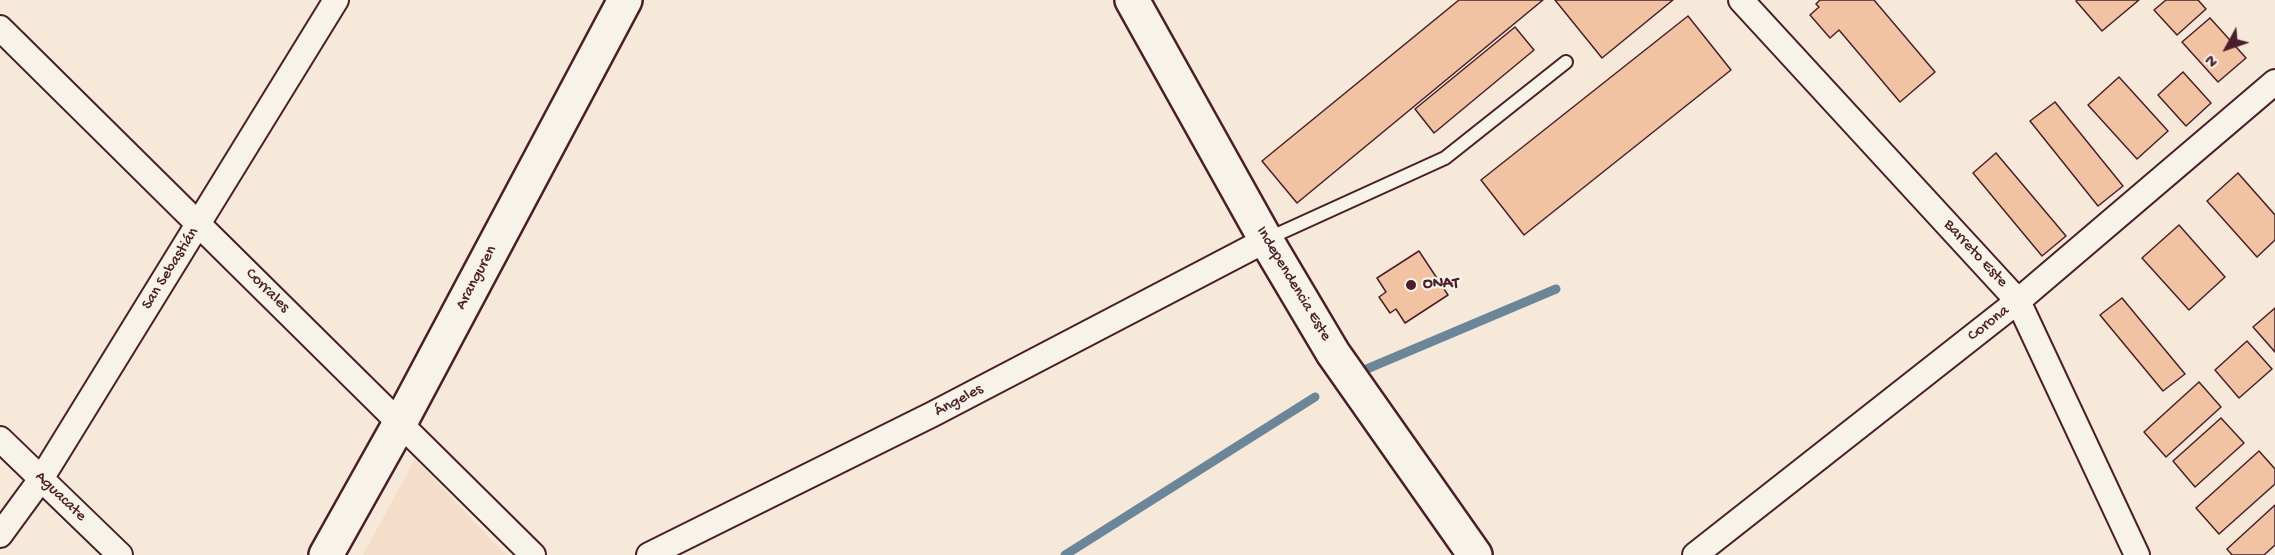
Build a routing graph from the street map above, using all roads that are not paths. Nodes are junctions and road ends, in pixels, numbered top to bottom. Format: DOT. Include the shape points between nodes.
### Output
graph roads {
  1 [pos="336,0"];
  2 [pos="626,0"];
  3 [pos="1132,0"];
  4 [pos="1741,0"];
  5 [pos="0,28"];
  6 [pos="1566,62"];
  7 [pos="2275,82"];
  8 [pos="199,223"];
  9 [pos="1266,240"];
  10 [pos="2018,301"];
  11 [pos="400,423"];
  12 [pos="0,439"];
  13 [pos="41,480"];
  14 [pos="0,535"];
  15 [pos="120,555"];
  16 [pos="326,555"];
  17 [pos="533,555"];
  18 [pos="648,555"];
  19 [pos="1475,555"];
  20 [pos="1695,555"];
  21 [pos="2137,555"];
  1 -- 8 [label="street, San Sebastián"];
  2 -- 11 [label="main road, Aranguren"];
  3 -- 9 [label="main road, Independencia Este"];
  4 -- 10 [label="street, Barreto Este"];
  5 -- 8 [label="street, Corrales"];
  6 -- 9 [label="lane" via="1445,158"];
  7 -- 10 [label="street, Corona"];
  8 -- 11 [label="street, Corrales"];
  8 -- 13 [label="street, San Sebastián"];
  9 -- 18 [label="street, Ángeles" via="933,414"];
  9 -- 19 [label="main road, Independencia Este" via="1333,353"];
  10 -- 20 [label="street, Corona"];
  10 -- 21 [label="street, Barreto Este"];
  11 -- 16 [label="main road, Aranguren"];
  11 -- 17 [label="street, Corrales"];
  12 -- 13 [label="street, Aguacate"];
  13 -- 14 [label="street, San Sebastián"];
  13 -- 15 [label="street, Aguacate"];
}
